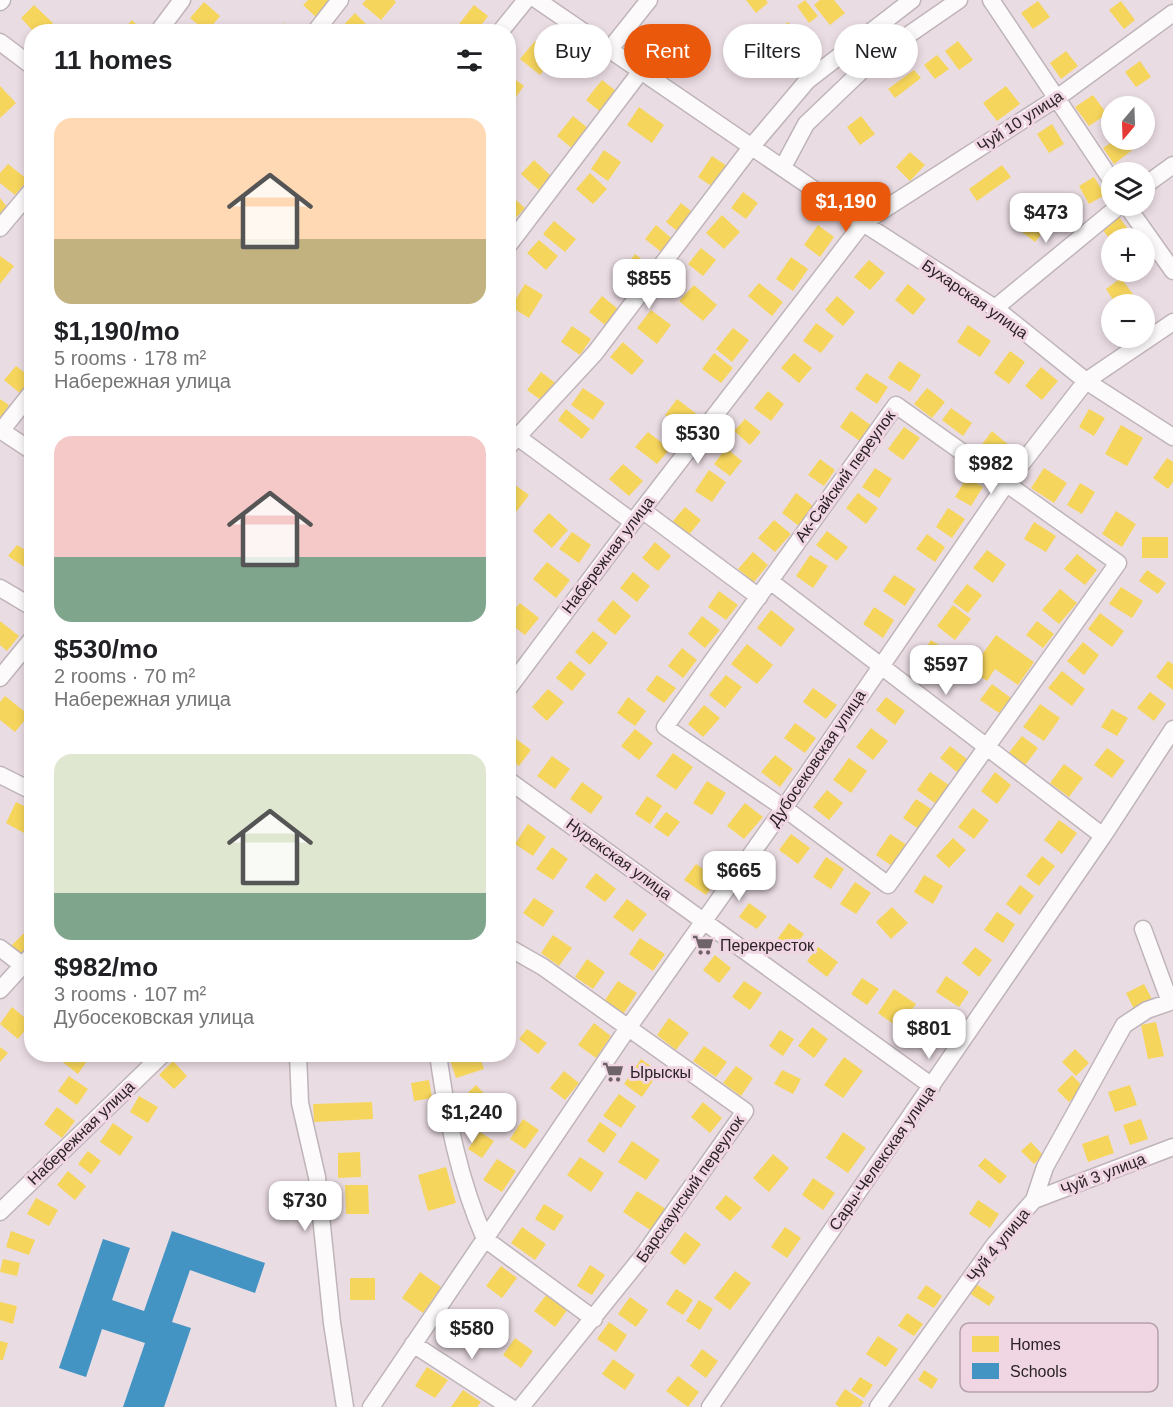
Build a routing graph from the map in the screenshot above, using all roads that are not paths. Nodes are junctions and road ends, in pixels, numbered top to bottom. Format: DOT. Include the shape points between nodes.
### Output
graph roads {
  1 [pos="182,0"];
  2 [pos="340,0"];
  3 [pos="526,0"];
  4 [pos="537,0"];
  5 [pos="649,0"];
  6 [pos="912,0"];
  7 [pos="959,0"];
  8 [pos="991,0"];
  9 [pos="1173,13"];
  10 [pos="164,24"];
  11 [pos="321,24"];
  12 [pos="506,24"];
  13 [pos="572,24"];
  14 [pos="0,42"];
  15 [pos="612,45"];
  16 [pos="24,60"];
  17 [pos="635,78"];
  18 [pos="653,78"];
  19 [pos="1057,98"];
  20 [pos="753,146"];
  21 [pos="1101,165"];
  22 [pos="1173,165"];
  23 [pos="783,167"];
  24 [pos="1155,178"];
  25 [pos="24,200"];
  26 [pos="1107,216"];
  27 [pos="1134,216"];
  28 [pos="862,223"];
  29 [pos="0,228"];
  30 [pos="516,235"];
  31 [pos="1173,271"];
  32 [pos="995,308"];
  33 [pos="1173,322"];
  34 [pos="1086,381"];
  35 [pos="24,402"];
  36 [pos="1,431"];
  37 [pos="516,432"];
  38 [pos="1173,437"];
  39 [pos="516,440"];
  40 [pos="24,446"];
  41 [pos="1006,484"];
  42 [pos="637,516"];
  43 [pos="770,581"];
  44 [pos="0,588"];
  45 [pos="759,597"];
  46 [pos="24,602"];
  47 [pos="24,649"];
  48 [pos="880,666"];
  49 [pos="0,678"];
  50 [pos="516,678"];
  51 [pos="1173,729"];
  52 [pos="986,748"];
  53 [pos="0,775"];
  54 [pos="516,786"];
  55 [pos="24,787"];
  56 [pos="784,808"];
  57 [pos="1103,836"];
  58 [pos="704,920"];
  59 [pos="1143,929"];
  60 [pos="0,948"];
  61 [pos="516,952"];
  62 [pos="24,959"];
  63 [pos="24,963"];
  64 [pos="0,990"];
  65 [pos="1172,1002"];
  66 [pos="627,1028"];
  67 [pos="155,1062"];
  68 [pos="298,1062"];
  69 [pos="439,1062"];
  70 [pos="932,1086"];
  71 [pos="1173,1148"];
  72 [pos="1034,1200"];
  73 [pos="0,1212"];
  74 [pos="485,1239"];
  75 [pos="594,1319"];
  76 [pos="413,1344"];
  77 [pos="345,1407"];
  78 [pos="371,1407"];
  79 [pos="510,1407"];
  80 [pos="521,1407"];
  81 [pos="710,1407"];
  82 [pos="878,1407"];
  1 -- 10 [label="street"];
  2 -- 11 [label="street"];
  3 -- 12 [label="street"];
  4 -- 13 [label="street, Бухарская улица"];
  5 -- 15 [label="street"];
  6 -- 20 [label="street" via="807,81"];
  7 -- 23 [label="street" via="875,58 814,115"];
  8 -- 19 [label="street"];
  9 -- 19 [label="street, Чуй 10 улица"];
  14 -- 16 [label="street"];
  17 -- 30 [label="street"];
  18 -- 20 [label="street, Бухарская улица"];
  19 -- 21 [label="street"];
  19 -- 28 [label="street, Чуй 10 улица"];
  20 -- 23 [label="street, Бухарская улица"];
  20 -- 37 [label="street" via="595,353"];
  22 -- 24 [label="street"];
  23 -- 28 [label="street, Бухарская улица"];
  25 -- 29 [label="street"];
  26 -- 32 [label="street"];
  27 -- 31 [label="street"];
  28 -- 32 [label="street, Бухарская улица"];
  28 -- 42 [label="street, Набережная улица"];
  32 -- 34 [label="street, Бухарская улица"];
  33 -- 34 [label="street, Дубосековская улица"];
  34 -- 38 [label="street, Бухарская улица"];
  34 -- 41 [label="street, Дубосековская улица"];
  35 -- 36 [label="street"];
  36 -- 40 [label="street"];
  39 -- 42 [label="street"];
  41 -- 43 [label="street, Ак-Сайский переулок" via="896,405"];
  41 -- 48 [label="street, Дубосековская улица"];
  41 -- 52 [label="street, Ак-Сайский переулок" via="1118,563"];
  42 -- 45 [label="street"];
  42 -- 50 [label="street, Набережная улица"];
  43 -- 45 [label="street, Ак-Сайский переулок"];
  43 -- 48 [label="street"];
  44 -- 46 [label="street"];
  45 -- 56 [label="street, Ак-Сайский переулок" via="665,727"];
  47 -- 49 [label="street"];
  48 -- 52 [label="street"];
  48 -- 56 [label="street, Дубосековская улица"];
  51 -- 57 [label="street, Сары-Челекская улица"];
  52 -- 56 [label="street, Ак-Сайский переулок" via="888,885"];
  52 -- 57 [label="street"];
  53 -- 55 [label="street"];
  54 -- 58 [label="street, Нурекская улица"];
  56 -- 58 [label="street, Дубосековская улица"];
  57 -- 70 [label="street, Сары-Челекская улица"];
  58 -- 66 [label="street, Дубосековская улица"];
  58 -- 70 [label="street, Нурекская улица"];
  59 -- 65 [label="street"];
  60 -- 62 [label="street"];
  61 -- 66 [label="street, Барскаунский переулок"];
  63 -- 64 [label="street"];
  65 -- 72 [label="street, Чуй 4 улица" via="1147,1010 1124,1025 1045,1167"];
  66 -- 74 [label="street, Дубосековская улица"];
  66 -- 75 [label="street, Барскаунский переулок" via="745,1111"];
  67 -- 73 [label="street, Набережная улица"];
  68 -- 77 [label="street" via="300,1102 317,1177"];
  69 -- 74 [label="street" via="448,1124"];
  70 -- 81 [label="street, Сары-Челекская улица"];
  71 -- 72 [label="street, Чуй 3 улица"];
  72 -- 82 [label="street, Чуй 4 улица" via="995,1244"];
  74 -- 75 [label="street"];
  74 -- 76 [label="street, Дубосековская улица"];
  75 -- 80 [label="street, Барскаунский переулок"];
  76 -- 78 [label="street, Дубосековская улица"];
  76 -- 79 [label="street"];
}
